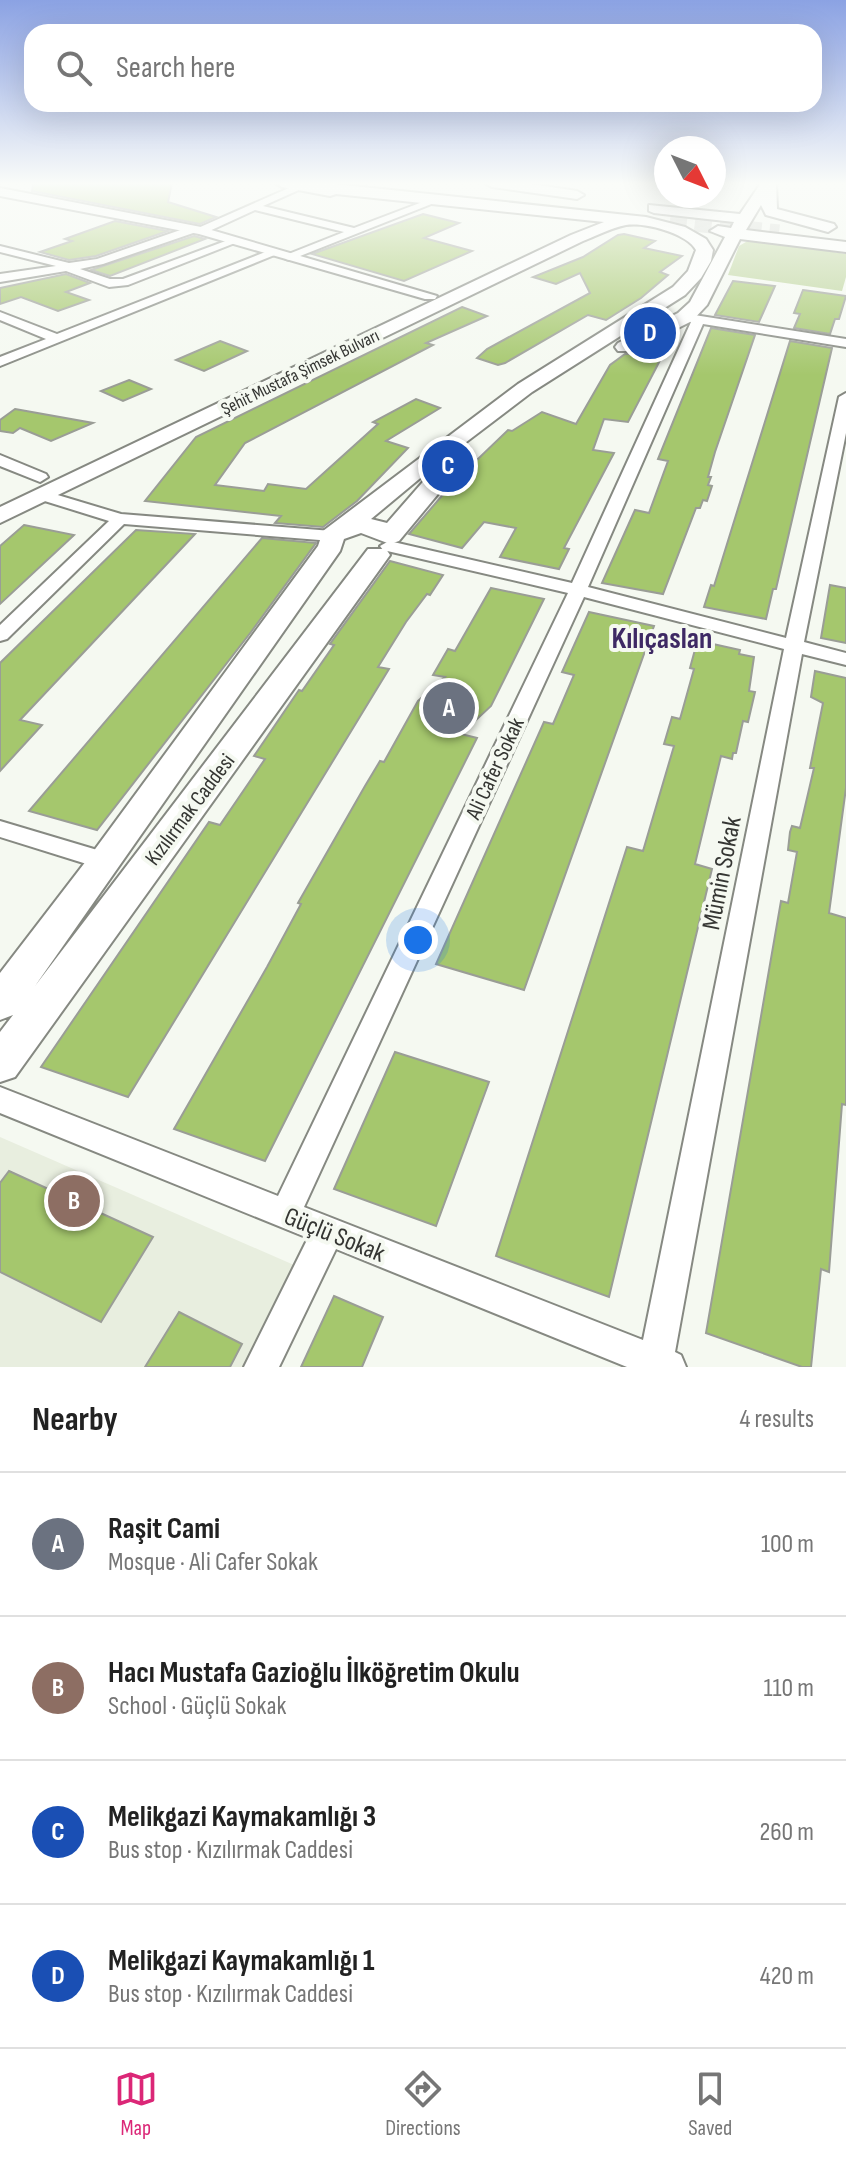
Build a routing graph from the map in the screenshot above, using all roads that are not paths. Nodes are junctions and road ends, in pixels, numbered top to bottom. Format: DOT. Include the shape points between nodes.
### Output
graph roads {
  1 [pos="147,247"];
  2 [pos="220,247"];
  3 [pos="255,247"];
  4 [pos="317,247"];
  5 [pos="522,247"];
  6 [pos="561,247"];
  7 [pos="703,247"];
  8 [pos="729,247"];
  9 [pos="0,249"];
  10 [pos="273,252"];
  11 [pos="290,257"];
  12 [pos="72,267"];
  13 [pos="0,278"];
  14 [pos="430,296"];
  15 [pos="652,308"];
  16 [pos="0,316"];
  17 [pos="687,318"];
  18 [pos="57,339"];
  19 [pos="846,343"];
  20 [pos="0,362"];
  21 [pos="846,397"];
  22 [pos="0,460"];
  23 [pos="40,486"];
  24 [pos="0,496"];
  25 [pos="0,516"];
  26 [pos="120,519"];
  27 [pos="335,537"];
  28 [pos="385,546"];
  29 [pos="578,590"];
  30 [pos="0,635"];
  31 [pos="794,646"];
  32 [pos="846,659"];
  33 [pos="0,829"];
  34 [pos="106,861"];
  35 [pos="0,1003"];
  36 [pos="0,1064"];
  37 [pos="0,1100"];
  38 [pos="285,1214"];
  39 [pos="328,1231"];
  40 [pos="662,1364"];
  41 [pos="261,1367"];
  1 -- 12 [label="street"];
  2 -- 12 [label="street" via="120,284"];
  3 -- 10 [label="street"];
  4 -- 11 [label="street"];
  5 -- 14 [label="main road, Şehit Mustafa Şimsek Bulvarı"];
  6 -- 23 [label="main road, Şehit Mustafa Şimsek Bulvarı"];
  7 -- 15 [label="main road, Kızılırmak Caddesi" via="703,261 688,283"];
  8 -- 17 [label="main road, Kızılırmak Caddesi"];
  9 -- 12 [label="street"];
  10 -- 11 [label="street"];
  10 -- 18 [label="street"];
  11 -- 14 [label="street"];
  12 -- 13 [label="street"];
  14 -- 23 [label="main road, Şehit Mustafa Şimsek Bulvarı"];
  15 -- 17 [label="main road" via="650,314 658,318"];
  15 -- 27 [label="main road, Kızılırmak Caddesi" via="525,388"];
  16 -- 18 [label="street"];
  17 -- 19 [label="street"];
  17 -- 28 [label="main road, Kızılırmak Caddesi" via="537,396 456,456"];
  17 -- 29 [label="street, Ali Cafer Sokak"];
  18 -- 20 [label="street"];
  21 -- 31 [label="street, Mümin Sokak"];
  22 -- 23 [label="street"];
  23 -- 24 [label="main road, Şehit Mustafa Şimsek Bulvarı"];
  23 -- 25 [label="main road, Şehit Mustafa Şimsek Bulvarı"];
  23 -- 26 [label="street"];
  26 -- 27 [label="street"];
  26 -- 30 [label="street"];
  27 -- 28 [label="main road" via="349,557"];
  27 -- 34 [label="main road, Kızılırmak Caddesi"];
  28 -- 29 [label="street"];
  28 -- 36 [label="main road, Kızılırmak Caddesi"];
  29 -- 31 [label="street"];
  29 -- 38 [label="street, Ali Cafer Sokak"];
  31 -- 32 [label="street"];
  31 -- 40 [label="street, Mümin Sokak"];
  33 -- 34 [label="street"];
  34 -- 35 [label="main road, Kızılırmak Caddesi"];
  37 -- 38 [label="street, Güçlü Sokak"];
  38 -- 39 [label="street, Güçlü Sokak"];
  39 -- 40 [label="street, Güçlü Sokak"];
  39 -- 41 [label="street"];
}
